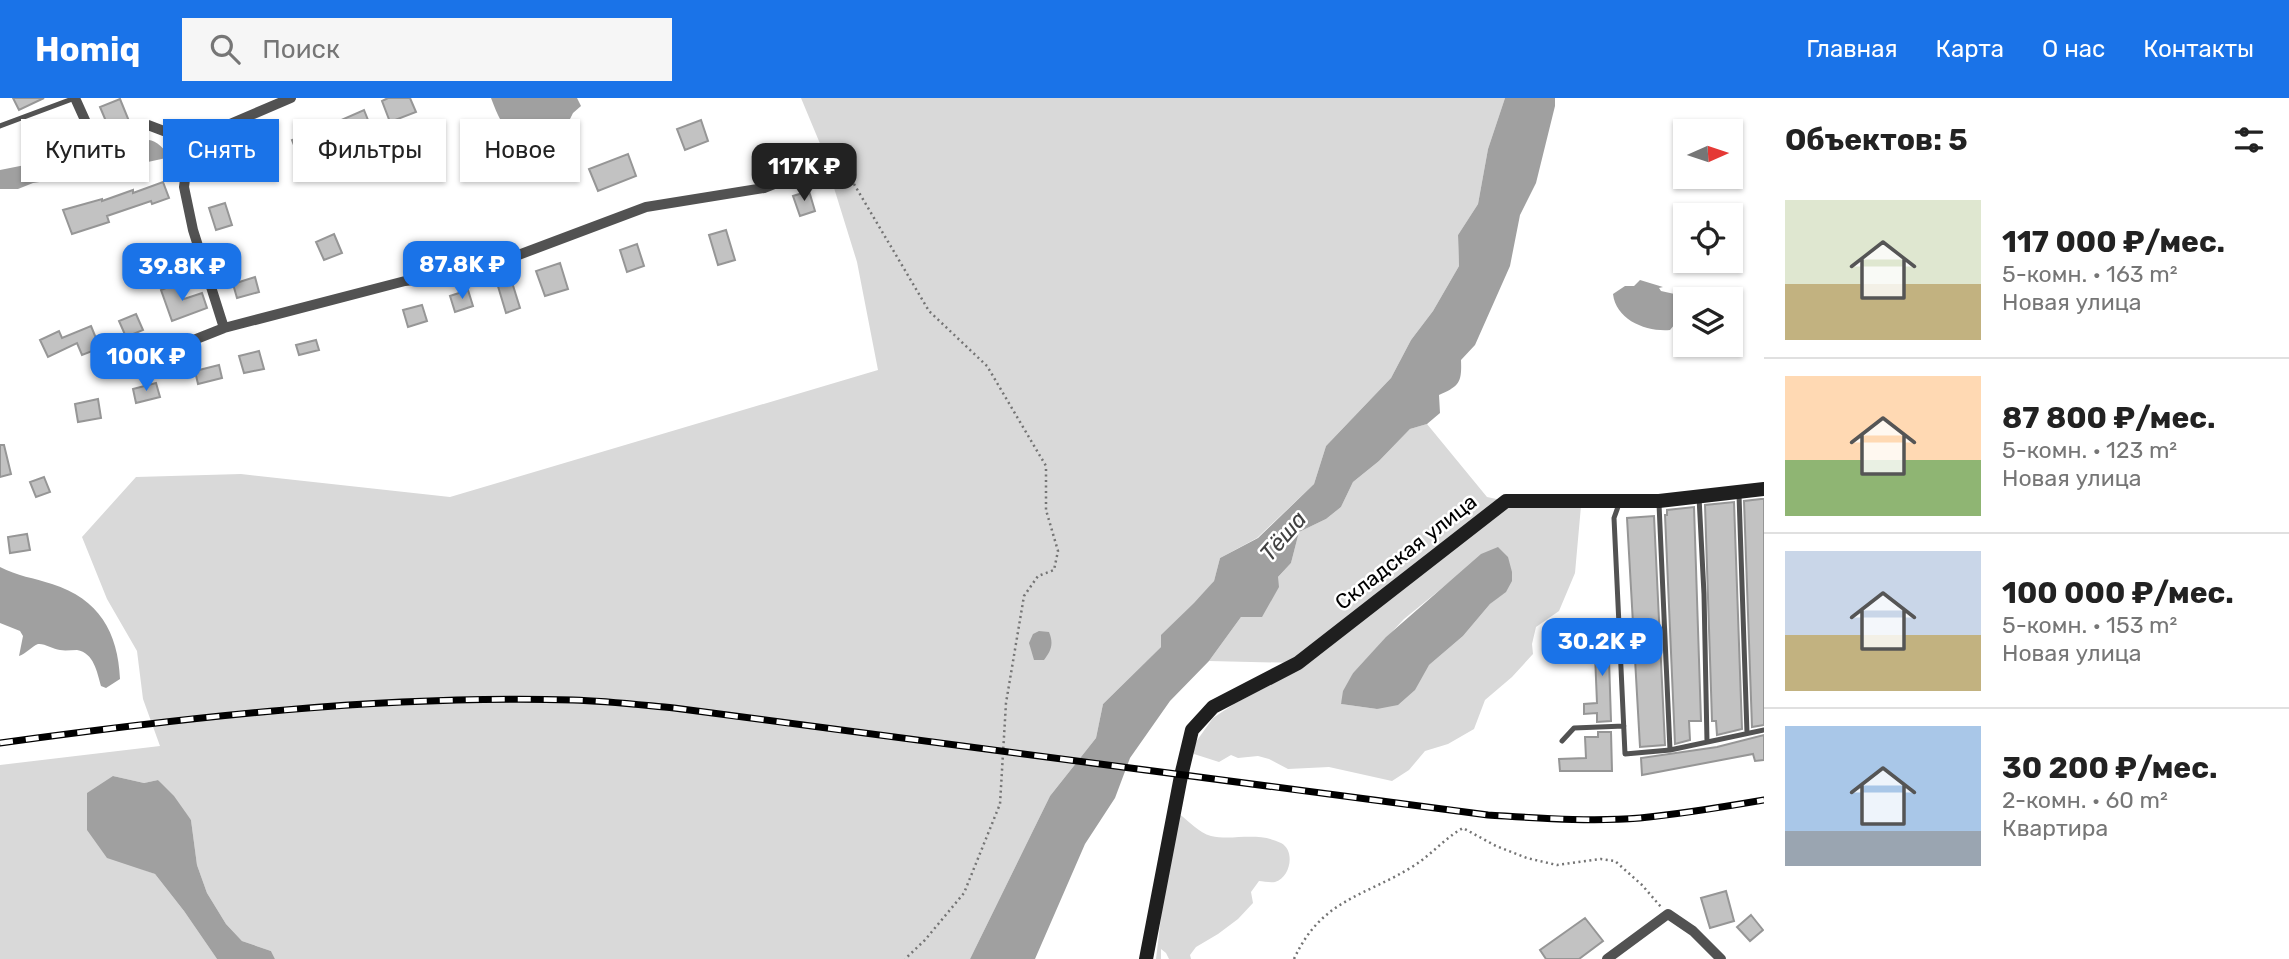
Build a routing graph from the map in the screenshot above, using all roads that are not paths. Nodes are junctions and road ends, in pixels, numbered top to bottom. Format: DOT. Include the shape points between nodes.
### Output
graph roads {
  1 [pos="75,98"];
  2 [pos="291,98"];
  3 [pos="242,119"];
  4 [pos="0,126"];
  5 [pos="163,131"];
  6 [pos="812,169"];
  7 [pos="185,182"];
  8 [pos="225,328"];
  9 [pos="108,374"];
  10 [pos="1764,489"];
  11 [pos="1739,492"];
  12 [pos="1699,497"];
  13 [pos="1659,500"];
  14 [pos="1619,501"];
  15 [pos="1623,726"];
  16 [pos="1764,730"];
  17 [pos="1747,733"];
  18 [pos="1562,741"];
  19 [pos="1707,742"];
  20 [pos="1670,750"];
  21 [pos="1146,959"];
  22 [pos="1607,959"];
  23 [pos="1721,959"];
  1 -- 4 [label="lane"];
  1 -- 5 [label="street" via="89,129 104,135 148,125"];
  2 -- 3 [label="street"];
  6 -- 8 [label="street" via="764,188 646,207 468,274 405,281"];
  7 -- 8 [label="street" via="192,230"];
  8 -- 9 [label="street"];
  10 -- 11 [label="street, Складская улица"];
  11 -- 12 [label="street, Складская улица"];
  11 -- 17 [label="lane"];
  12 -- 13 [label="street, Складская улица"];
  12 -- 19 [label="lane"];
  13 -- 14 [label="street, Складская улица"];
  13 -- 20 [label="lane"];
  14 -- 15 [label="lane" via="1614,518"];
  14 -- 21 [label="street, Складская улица" via="1506,501 1298,663 1213,708 1192,730"];
  15 -- 18 [label="lane" via="1574,728"];
  15 -- 20 [label="lane" via="1625,754"];
  16 -- 17 [label="lane"];
  17 -- 19 [label="lane"];
  19 -- 20 [label="lane"];
  22 -- 23 [label="street" via="1668,914"];
}
